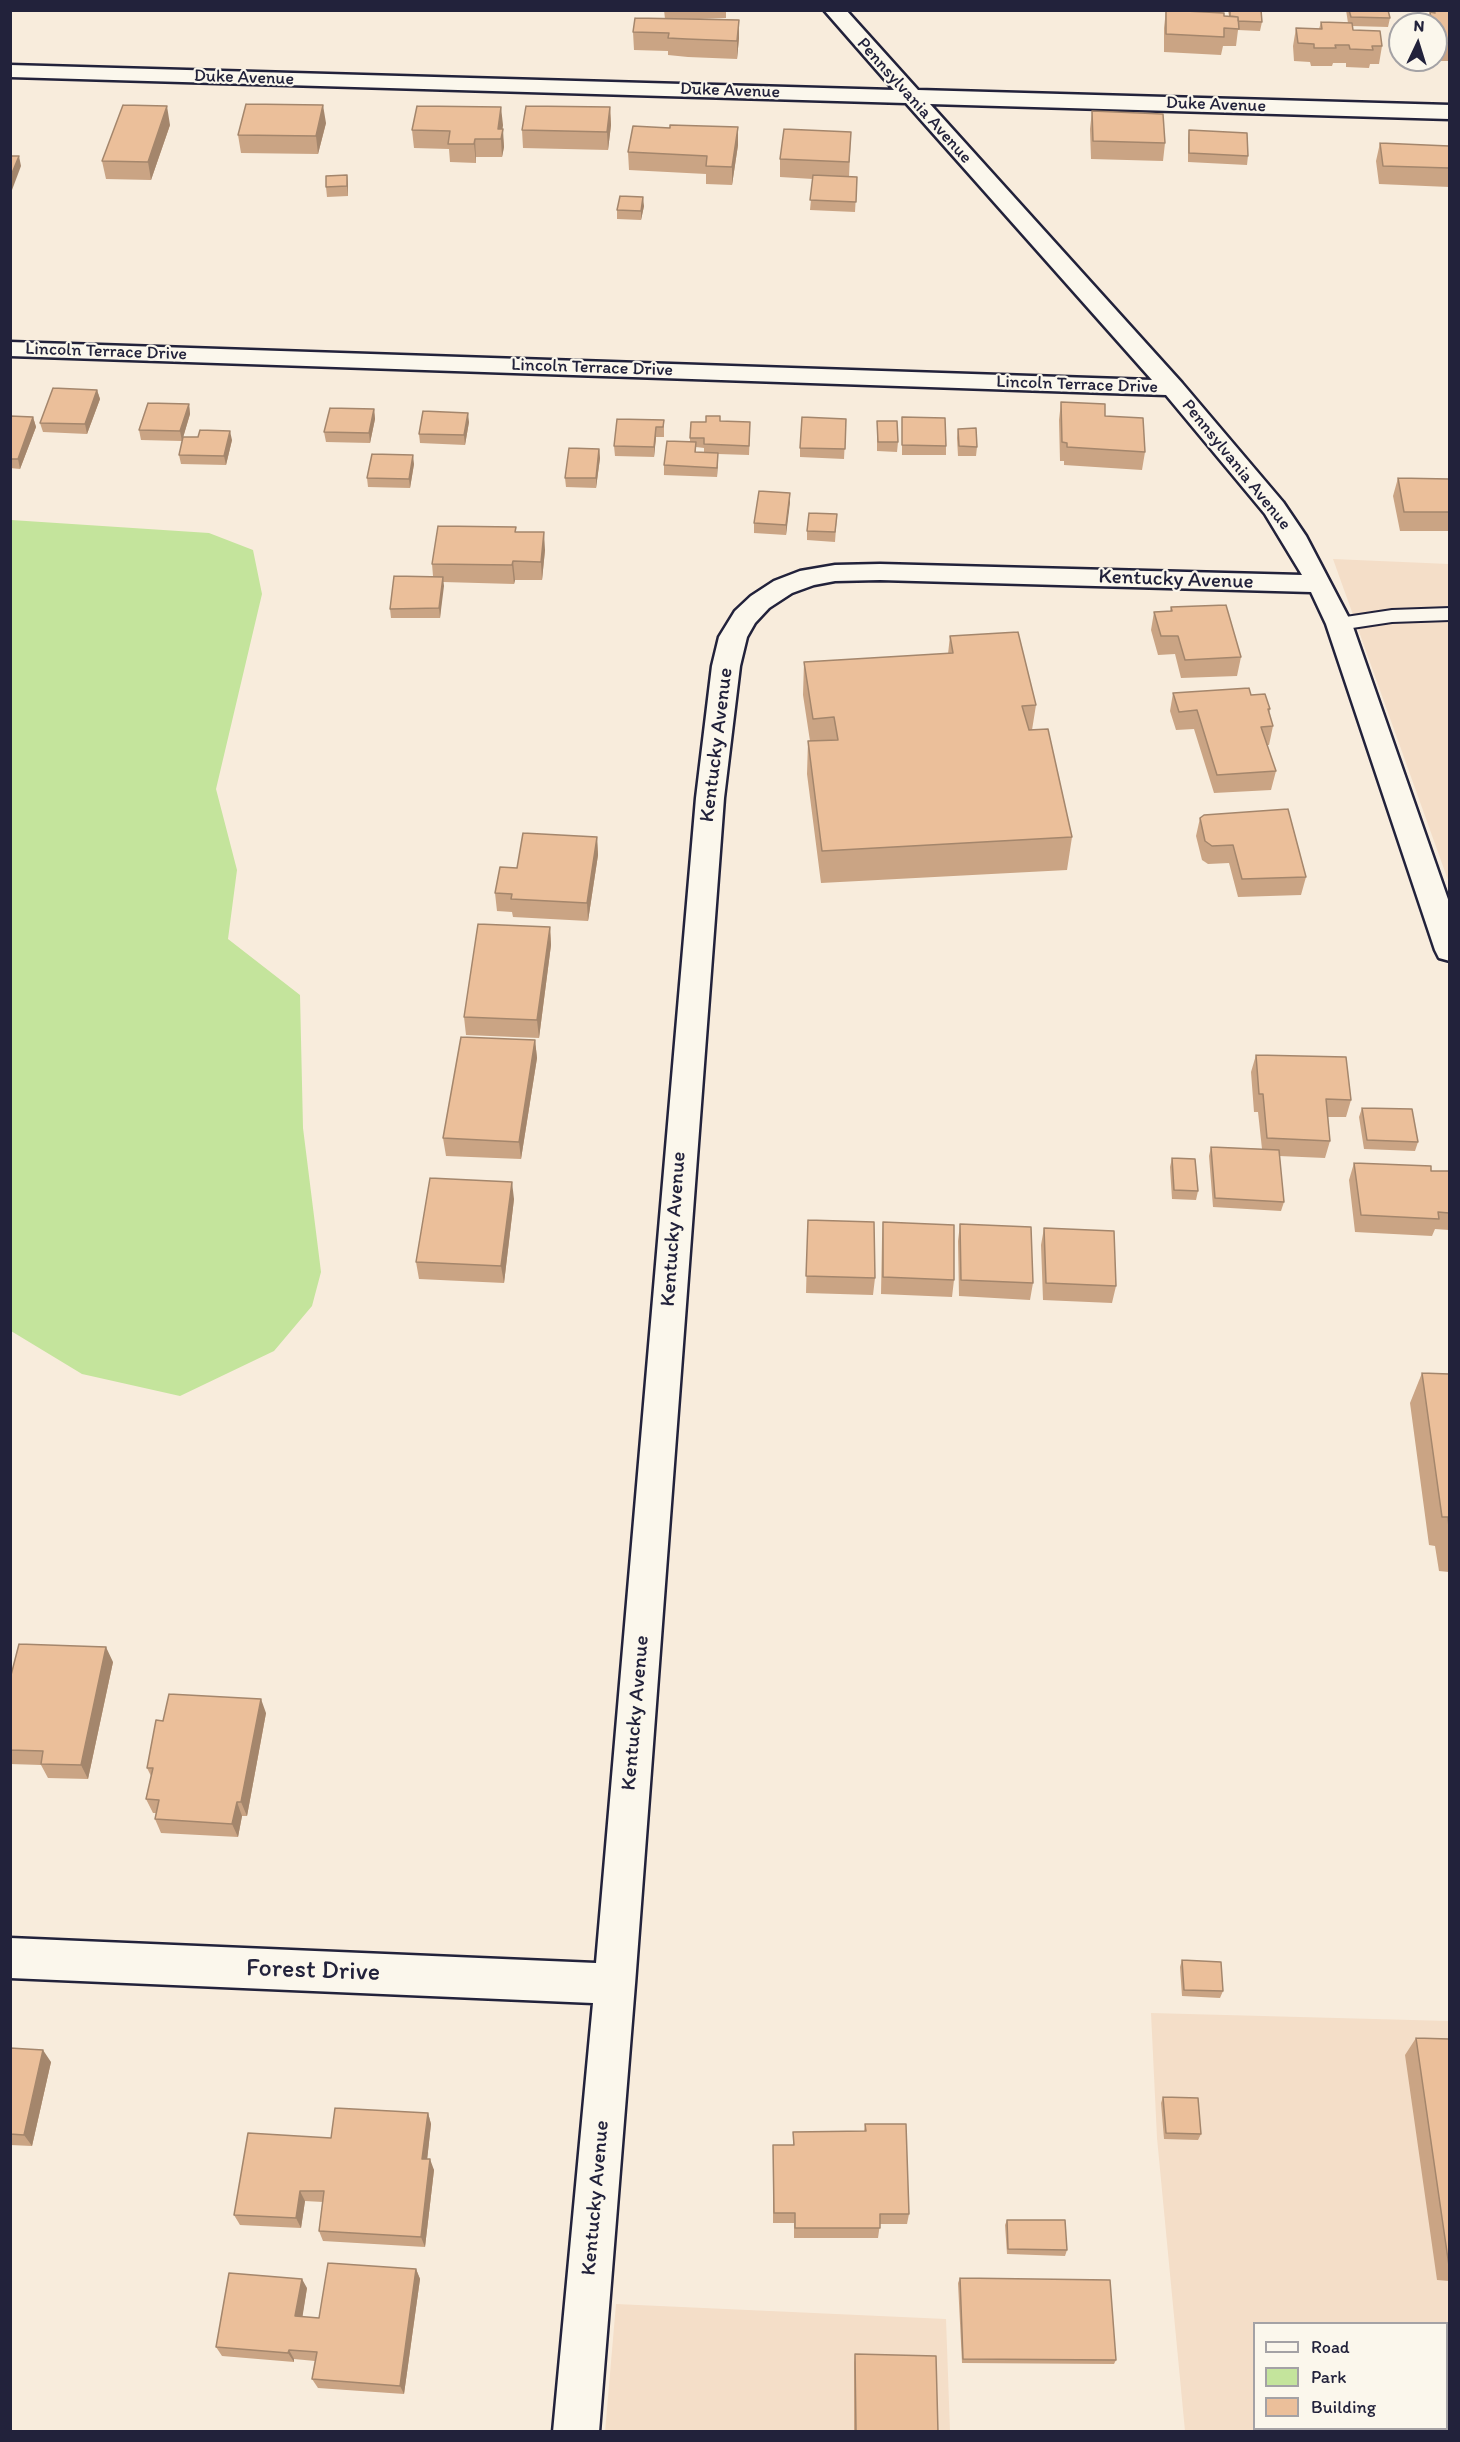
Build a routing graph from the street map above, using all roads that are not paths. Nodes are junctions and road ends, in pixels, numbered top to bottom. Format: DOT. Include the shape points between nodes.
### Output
graph roads {
  1 [pos="834,10"];
  2 [pos="10,71"];
  3 [pos="909,96"];
  4 [pos="1449,112"];
  5 [pos="10,349"];
  6 [pos="1173,388"];
  7 [pos="1320,584"];
  8 [pos="1449,614"];
  9 [pos="1339,624"];
  10 [pos="1449,950"];
  11 [pos="10,1958"];
  12 [pos="615,1984"];
  13 [pos="576,2432"];
  1 -- 3 [label="street, Pennsylvania Avenue"];
  2 -- 3 [label="street, Duke Avenue"];
  3 -- 4 [label="street, Duke Avenue"];
  3 -- 6 [label="street, Pennsylvania Avenue"];
  5 -- 6 [label="street, Lincoln Terrace Drive"];
  6 -- 7 [label="street, Pennsylvania Avenue" via="1274,508"];
  7 -- 9 [label="street, Pennsylvania Avenue"];
  7 -- 12 [label="street, Kentucky Avenue" via="836,573 809,577 783,587 745,617 734,637 726,666 706,845"];
  8 -- 9 [label="lane" via="1392,615"];
  9 -- 10 [label="street, Pennsylvania Avenue"];
  11 -- 12 [label="street, Forest Drive"];
  12 -- 13 [label="street, Kentucky Avenue"];
}
